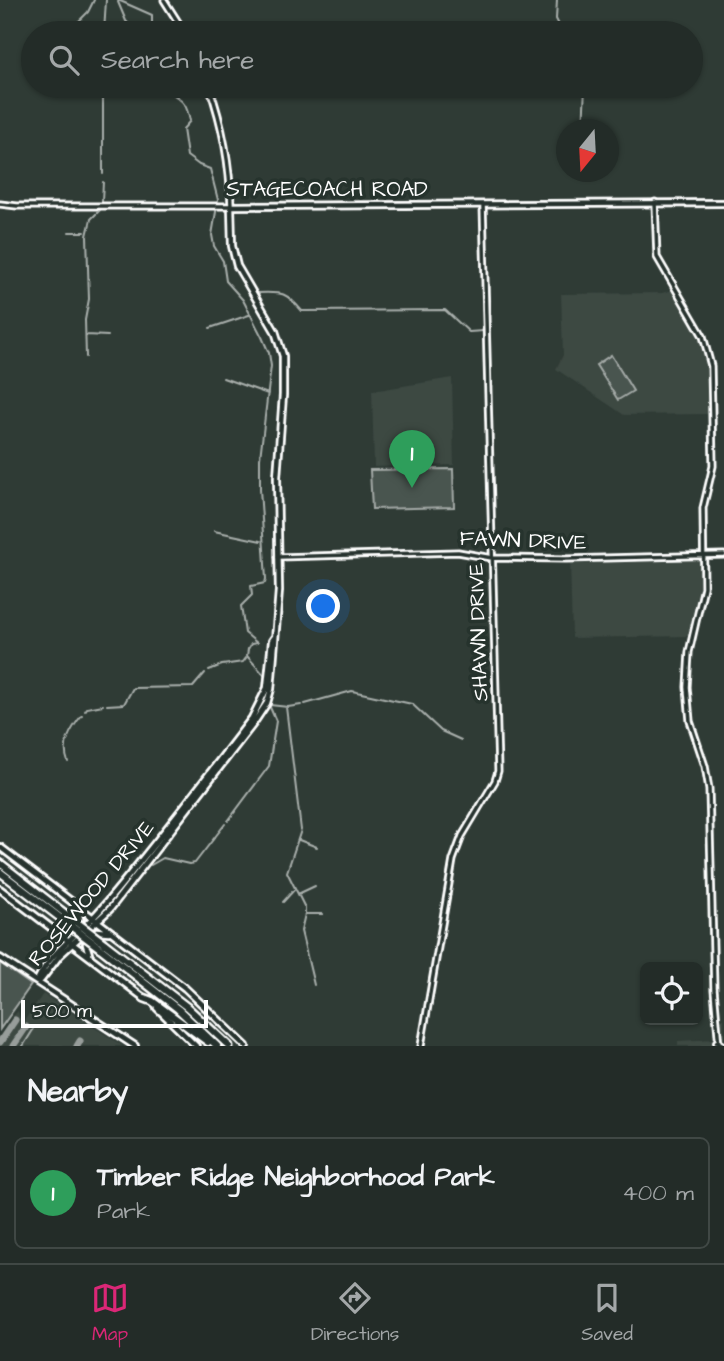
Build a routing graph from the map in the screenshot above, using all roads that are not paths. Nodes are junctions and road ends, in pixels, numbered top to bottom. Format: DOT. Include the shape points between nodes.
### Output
graph roads {
  1 [pos="164,0"];
  2 [pos="177,21"];
  3 [pos="212,98"];
  4 [pos="655,202"];
  5 [pos="724,202"];
  6 [pos="483,203"];
  7 [pos="0,204"];
  8 [pos="229,206"];
  9 [pos="724,555"];
  10 [pos="704,556"];
  11 [pos="278,557"];
  12 [pos="492,558"];
  13 [pos="275,637"];
  14 [pos="0,847"];
  15 [pos="0,861"];
  16 [pos="0,875"];
  17 [pos="0,889"];
  18 [pos="76,905"];
  19 [pos="103,907"];
  20 [pos="82,909"];
  21 [pos="106,914"];
  22 [pos="65,917"];
  23 [pos="95,920"];
  24 [pos="55,930"];
  25 [pos="111,932"];
  26 [pos="70,942"];
  27 [pos="102,945"];
  28 [pos="80,950"];
  29 [pos="59,952"];
  30 [pos="0,958"];
  31 [pos="91,958"];
  32 [pos="46,970"];
  33 [pos="24,974"];
  34 [pos="37,982"];
  35 [pos="48,989"];
  36 [pos="144,998"];
  37 [pos="719,1044"];
  38 [pos="135,1046"];
  39 [pos="196,1046"];
  40 [pos="215,1046"];
  41 [pos="229,1046"];
  42 [pos="246,1046"];
  43 [pos="421,1046"];
  1 -- 2 [label="street"];
  3 -- 8 [label="street, ROSEWOOD DRIVE" via="228,154"];
  4 -- 5 [label="main road, STAGECOACH ROAD"];
  4 -- 6 [label="main road, STAGECOACH ROAD"];
  4 -- 10 [label="street" via="657,257 703,336 712,366 713,466 703,508"];
  6 -- 8 [label="main road, STAGECOACH ROAD"];
  6 -- 12 [label="street, SHAWN DRIVE"];
  7 -- 8 [label="street, STAGECOACH ROAD"];
  8 -- 11 [label="main road, ROSEWOOD DRIVE" via="237,266 275,331 283,356"];
  9 -- 10 [label="street, FAWN DRIVE"];
  10 -- 12 [label="street, FAWN DRIVE"];
  10 -- 37 [label="street" via="704,587 689,652 687,687 690,720 709,789"];
  11 -- 12 [label="street, FAWN DRIVE" via="458,552"];
  11 -- 13 [label="main road, ROSEWOOD DRIVE"];
  12 -- 43 [label="street, SHAWN DRIVE" via="498,771 453,860"];
  13 -- 19 [label="main road, ROSEWOOD DRIVE" via="267,688 258,708"];
  13 -- 21 [label="main road, ROSEWOOD DRIVE" via="271,689 262,712"];
  14 -- 18 [label="main road"];
  15 -- 22 [label="highway"];
  16 -- 22 [label="highway"];
  17 -- 24 [label="main road"];
  18 -- 20 [label="main road"];
  18 -- 24 [label="main road" via="80,919 75,926"];
  19 -- 20 [label="main road" via="91,912"];
  19 -- 23 [label="main road, ROSEWOOD DRIVE"];
  20 -- 23 [label="main road"];
  21 -- 23 [label="main road, ROSEWOOD DRIVE"];
  21 -- 25 [label="main road"];
  22 -- 27 [label="highway, bridge"];
  23 -- 25 [label="main road"];
  23 -- 26 [label="main road, ROSEWOOD DRIVE"];
  24 -- 26 [label="main road"];
  24 -- 29 [label="main road"];
  25 -- 31 [label="main road" via="97,931 91,936 86,944"];
  25 -- 42 [label="main road" via="185,988"];
  26 -- 28 [label="main road"];
  26 -- 29 [label="main road, ROSEWOOD DRIVE"];
  27 -- 40 [label="highway"];
  27 -- 41 [label="highway" via="182,1003"];
  28 -- 29 [label="main road"];
  28 -- 31 [label="main road"];
  29 -- 32 [label="main road, ROSEWOOD DRIVE"];
  30 -- 33 [label="main road"];
  31 -- 36 [label="main road"];
  32 -- 33 [label="main road"];
  32 -- 34 [label="main road, ROSEWOOD DRIVE"];
  32 -- 35 [label="main road"];
  33 -- 34 [label="main road"];
  34 -- 35 [label="main road"];
  35 -- 38 [label="main road"];
  36 -- 39 [label="main road"];
  36 -- 40 [label="highway"];
}
